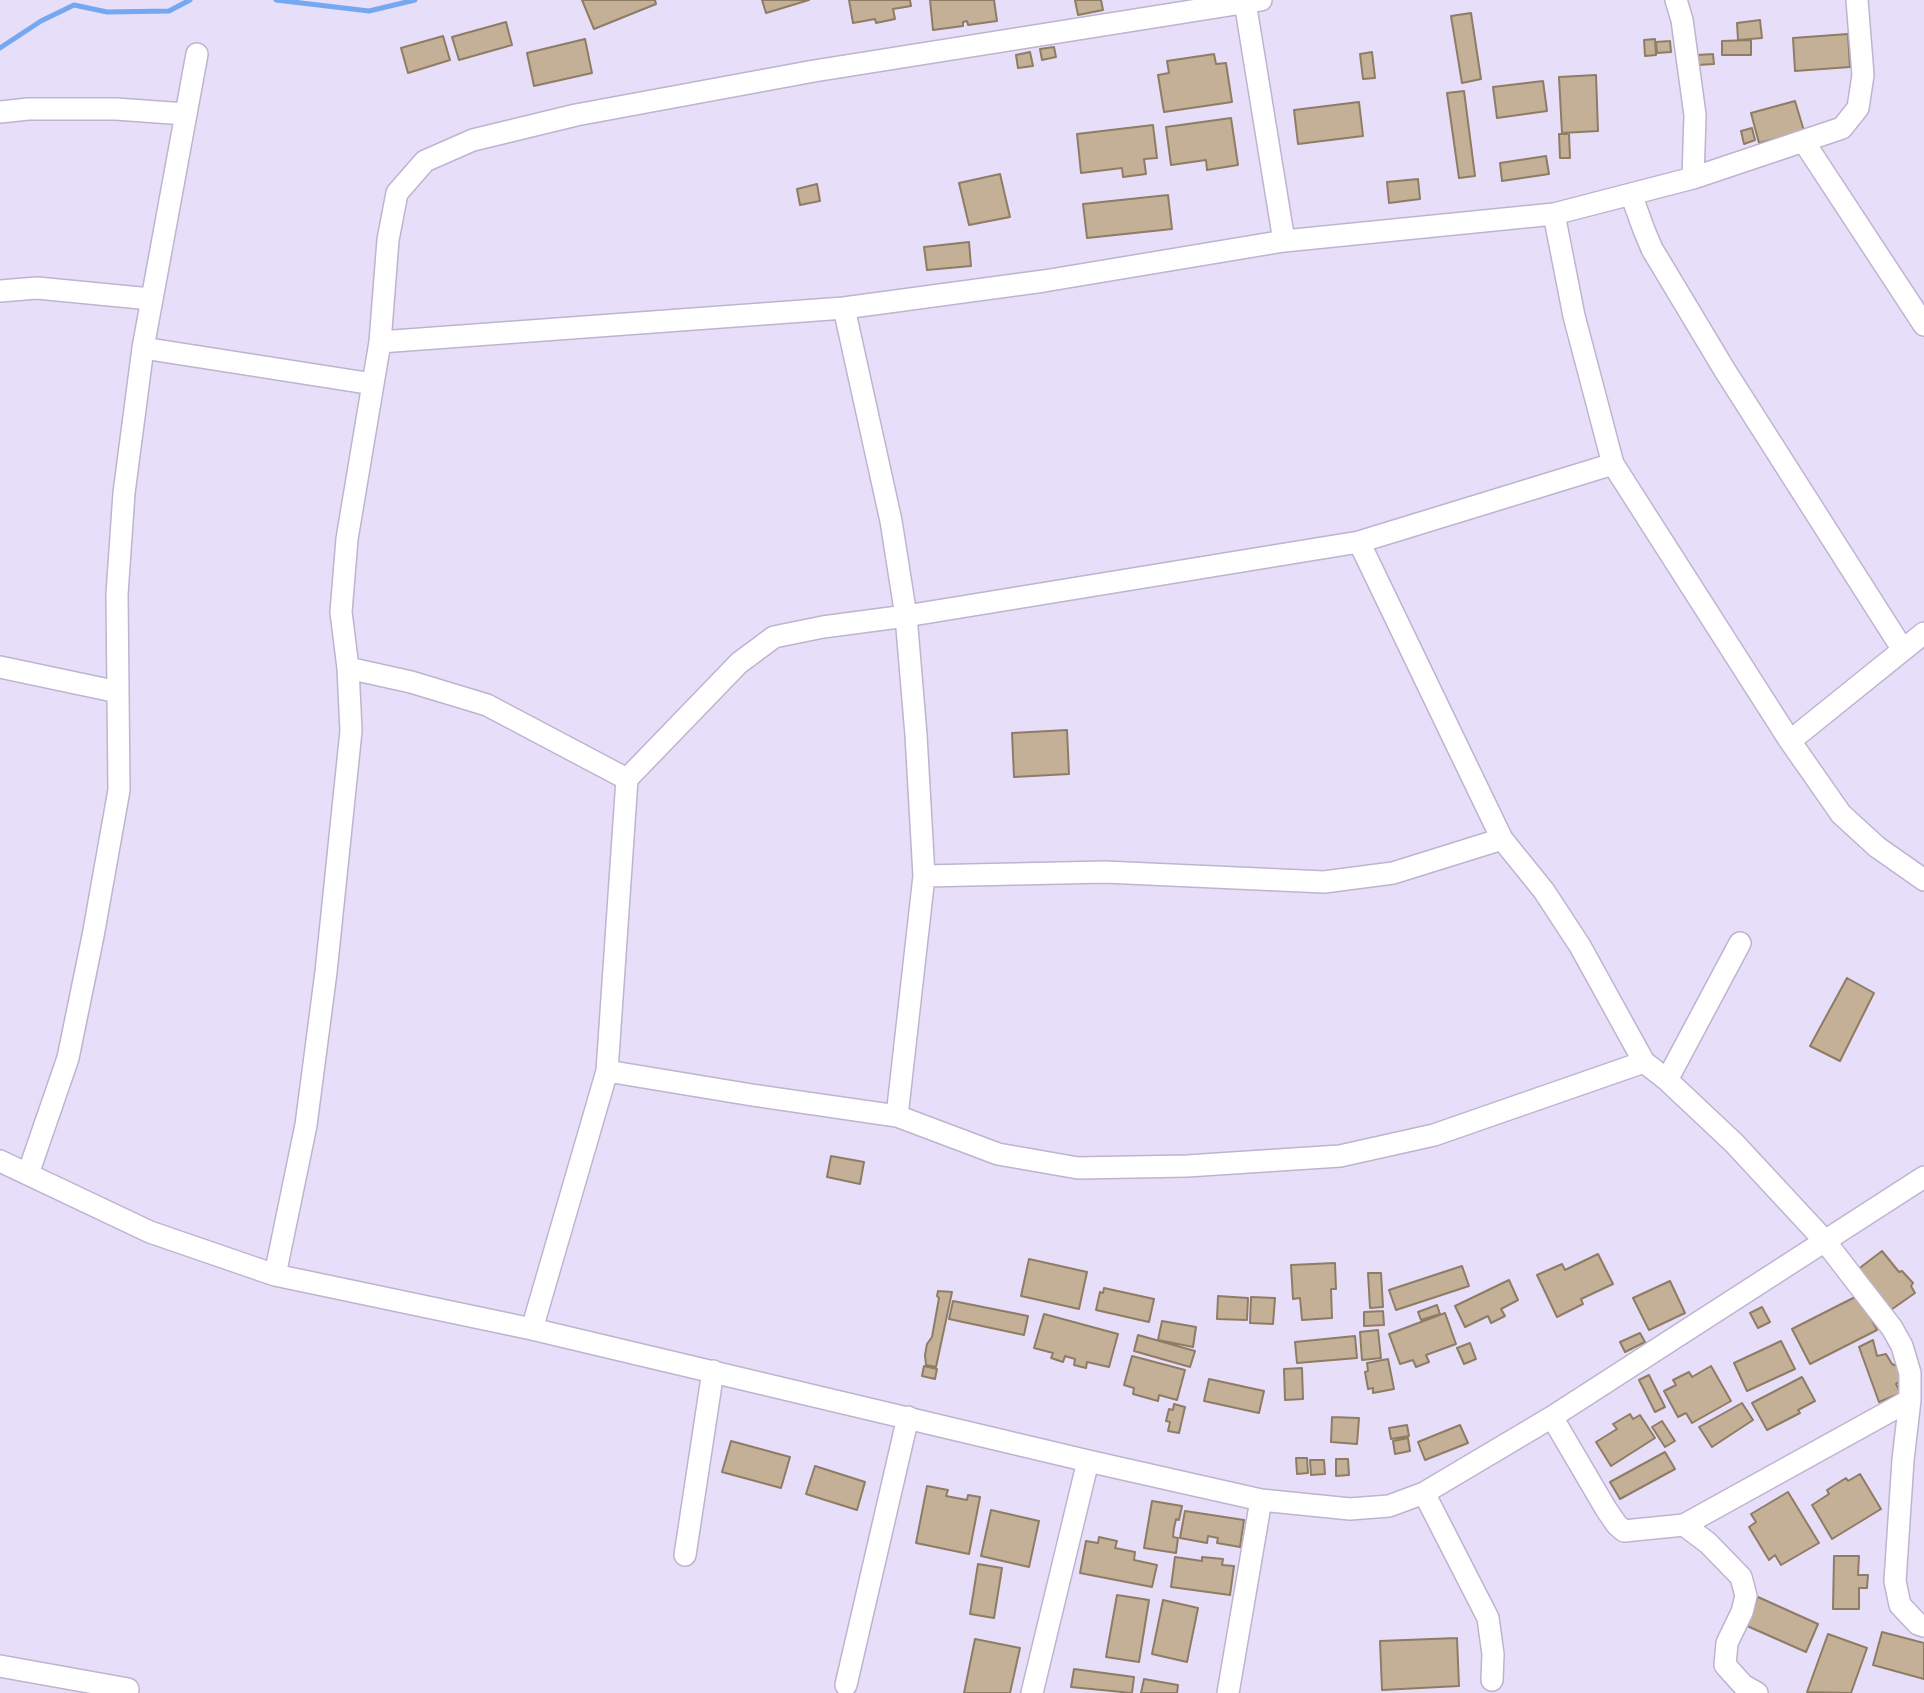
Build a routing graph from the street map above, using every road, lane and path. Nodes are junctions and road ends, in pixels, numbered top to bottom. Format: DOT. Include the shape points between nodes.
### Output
graph roads {
  1 [pos="1676,0"];
  2 [pos="1857,0"];
  3 [pos="1253,1"];
  4 [pos="197,54"];
  5 [pos="0,112"];
  6 [pos="185,114"];
  7 [pos="1804,142"];
  8 [pos="1693,178"];
  9 [pos="1631,194"];
  10 [pos="1554,214"];
  11 [pos="1284,240"];
  12 [pos="0,290"];
  13 [pos="152,299"];
  14 [pos="844,309"];
  15 [pos="1924,325"];
  16 [pos="380,342"];
  17 [pos="143,348"];
  18 [pos="373,384"];
  19 [pos="1613,464"];
  20 [pos="1359,542"];
  21 [pos="906,616"];
  22 [pos="1924,633"];
  23 [pos="1903,650"];
  24 [pos="0,667"];
  25 [pos="348,668"];
  26 [pos="118,692"];
  27 [pos="1790,741"];
  28 [pos="627,779"];
  29 [pos="1502,839"];
  30 [pos="925,876"];
  31 [pos="1924,880"];
  32 [pos="1740,943"];
  33 [pos="1644,1062"];
  34 [pos="607,1071"];
  35 [pos="1667,1080"];
  36 [pos="897,1115"];
  37 [pos="0,1161"];
  38 [pos="28,1174"];
  39 [pos="1922,1181"];
  40 [pos="1824,1240"];
  41 [pos="275,1275"];
  42 [pos="532,1329"];
  43 [pos="713,1371"];
  44 [pos="1910,1400"];
  45 [pos="908,1417"];
  46 [pos="1552,1417"];
  47 [pos="1088,1461"];
  48 [pos="1424,1493"];
  49 [pos="1261,1500"];
  50 [pos="1684,1525"];
  51 [pos="685,1555"];
  52 [pos="1924,1626"];
  53 [pos="0,1666"];
  54 [pos="1492,1680"];
  55 [pos="846,1685"];
  56 [pos="128,1689"];
  57 [pos="1032,1693"];
  58 [pos="1228,1693"];
  59 [pos="1757,1693"];
  1 -- 8 [label="street" via="1695,115"];
  2 -- 7 [label="street" via="1863,75 1858,108 1842,128"];
  3 -- 11 [label="street"];
  3 -- 16 [label="street" via="814,71 576,115 473,140 425,161 397,193 388,240"];
  4 -- 6 [label="street"];
  5 -- 6 [label="street" via="116,109"];
  6 -- 13 [label="street"];
  7 -- 8 [label="street"];
  7 -- 15 [label="street"];
  8 -- 9 [label="street"];
  9 -- 10 [label="street"];
  9 -- 23 [label="street" via="1652,249"];
  10 -- 11 [label="street"];
  10 -- 19 [label="street" via="1574,316"];
  11 -- 14 [label="street"];
  12 -- 13 [label="street" via="37,288"];
  13 -- 17 [label="street"];
  14 -- 16 [label="street"];
  14 -- 21 [label="street" via="891,522"];
  16 -- 18 [label="street"];
  17 -- 18 [label="street"];
  17 -- 26 [label="street" via="124,493 117,594"];
  18 -- 25 [label="street" via="347,539 341,612"];
  19 -- 20 [label="street"];
  19 -- 27 [label="street"];
  20 -- 21 [label="street"];
  20 -- 29 [label="street"];
  21 -- 28 [label="street" via="774,637 739,663"];
  21 -- 30 [label="street"];
  22 -- 23 [label="street"];
  23 -- 27 [label="street"];
  24 -- 26 [label="street"];
  25 -- 28 [label="street" via="486,705"];
  25 -- 41 [label="street" via="351,731 326,972 306,1125"];
  26 -- 38 [label="street" via="119,790 95,923 68,1058"];
  27 -- 31 [label="street" via="1841,814"];
  28 -- 34 [label="street"];
  29 -- 30 [label="street" via="1393,873 1324,881 1105,872"];
  29 -- 33 [label="street" via="1545,891"];
  30 -- 36 [label="street"];
  32 -- 35 [label="street"];
  33 -- 35 [label="street"];
  33 -- 36 [label="street" via="1434,1135 1340,1156 1078,1168 998,1154"];
  34 -- 36 [label="street"];
  34 -- 42 [label="street"];
  35 -- 40 [label="street" via="1734,1143"];
  37 -- 38 [label="street"];
  38 -- 41 [label="street" via="150,1231"];
  39 -- 40 [label="street"];
  40 -- 44 [label="street" via="1902,1346"];
  40 -- 46 [label="street"];
  41 -- 42 [label="street"];
  42 -- 43 [label="street"];
  43 -- 45 [label="street"];
  43 -- 51 [label="street"];
  44 -- 50 [label="street"];
  44 -- 52 [label="street" via="1895,1581 1900,1605"];
  45 -- 47 [label="street"];
  45 -- 55 [label="street"];
  46 -- 48 [label="street"];
  46 -- 50 [label="street" via="1616,1525 1624,1531"];
  47 -- 49 [label="street"];
  47 -- 57 [label="street"];
  48 -- 49 [label="street" via="1389,1506 1350,1509"];
  48 -- 54 [label="street" via="1488,1618"];
  49 -- 58 [label="street"];
  50 -- 59 [label="street" via="1741,1577 1745,1596 1727,1643 1725,1665"];
  53 -- 56 [label="street"];
}
